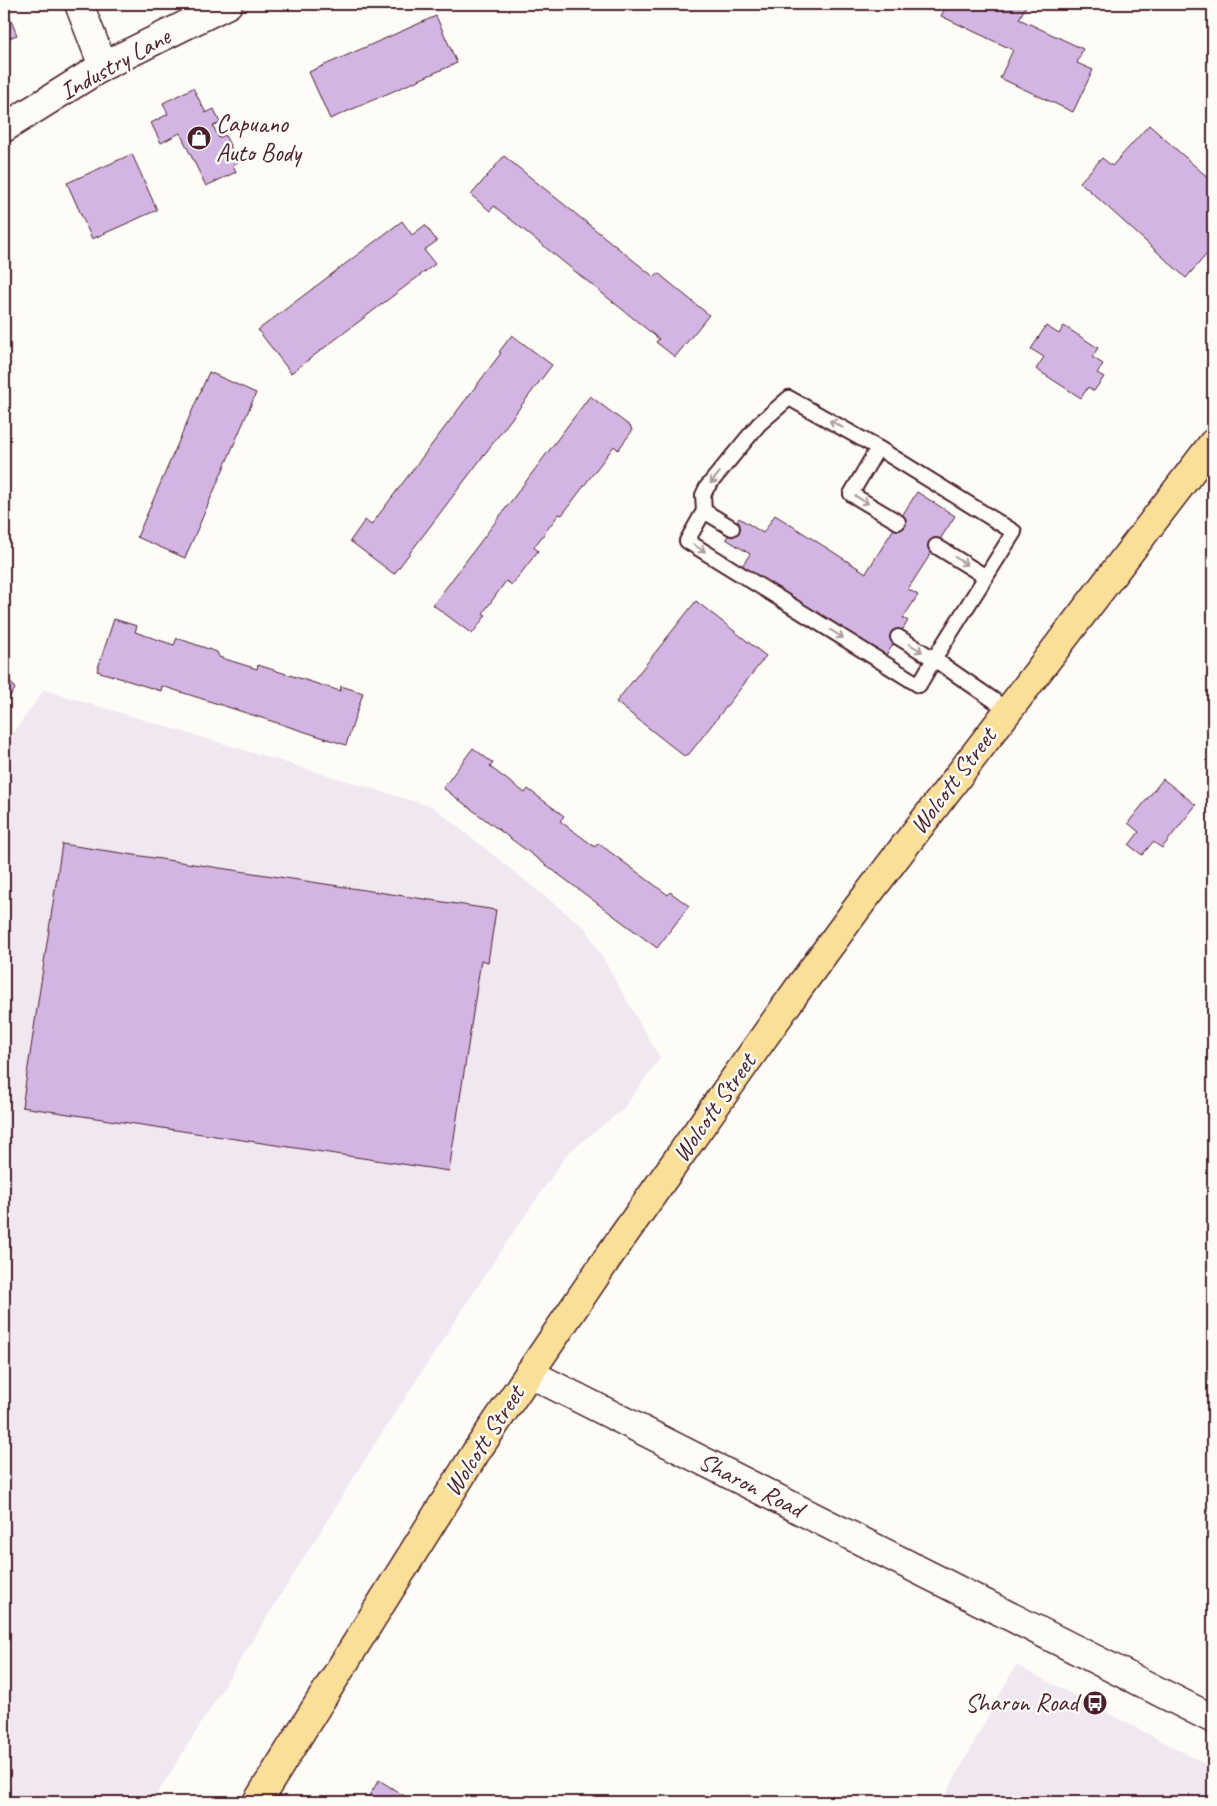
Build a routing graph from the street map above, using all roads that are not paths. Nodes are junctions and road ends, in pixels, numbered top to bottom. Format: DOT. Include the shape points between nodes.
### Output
graph roads {
  1 [pos="79,4"];
  2 [pos="228,4"];
  3 [pos="103,66"];
  4 [pos="4,128"];
  5 [pos="1213,443"];
  6 [pos="878,448"];
  7 [pos="704,511"];
  8 [pos="898,522"];
  9 [pos="732,528"];
  10 [pos="936,546"];
  11 [pos="986,577"];
  12 [pos="898,637"];
  13 [pos="934,659"];
  14 [pos="1008,710"];
  15 [pos="529,1373"];
  16 [pos="1213,1719"];
  17 [pos="257,1802"];
  1 -- 3 [label="street"];
  2 -- 3 [label="street, Industry Lane"];
  3 -- 4 [label="street, Industry Lane"];
  5 -- 14 [label="main road, Wolcott Street"];
  6 -- 7 [label="lane, one-way" via="789,398 759,424 707,488"];
  6 -- 8 [label="lane, one-way" via="851,494"];
  6 -- 11 [label="lane" via="1014,532"];
  7 -- 9 [label="lane"];
  7 -- 13 [label="lane, one-way" via="687,540 919,685"];
  10 -- 11 [label="lane, one-way"];
  11 -- 13 [label="lane"];
  12 -- 13 [label="lane, one-way"];
  13 -- 14 [label="lane"];
  14 -- 15 [label="main road, Wolcott Street" via="798,989"];
  15 -- 16 [label="street, Sharon Road"];
  15 -- 17 [label="main road, Wolcott Street"];
}
